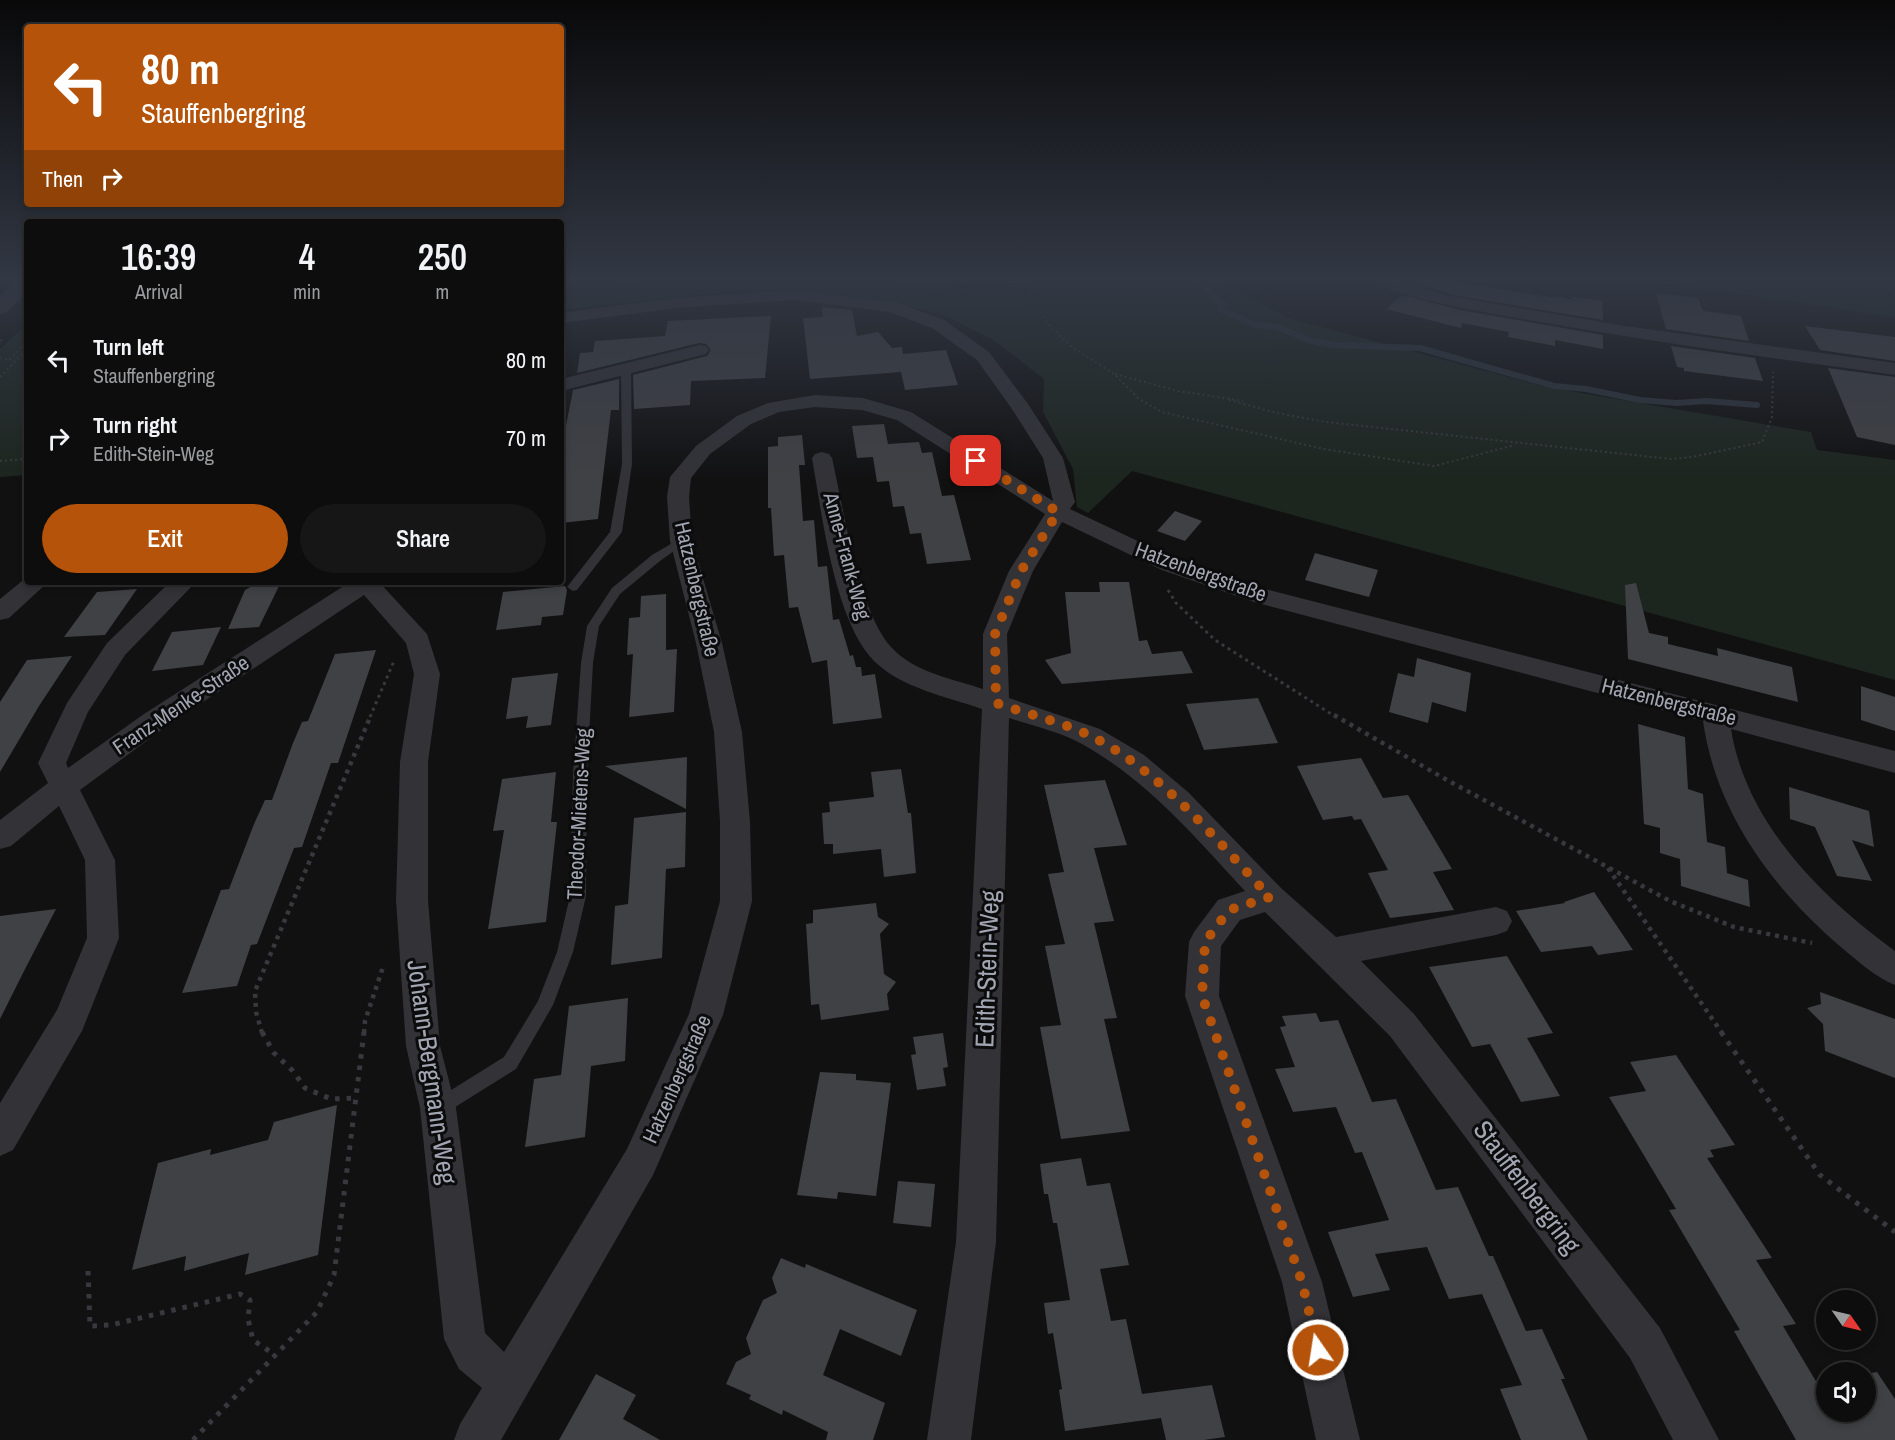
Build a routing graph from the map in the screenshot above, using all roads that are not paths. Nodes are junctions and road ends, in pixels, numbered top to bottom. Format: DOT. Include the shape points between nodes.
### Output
graph roads {
  1 [pos="969,346"];
  2 [pos="1722,346"];
  3 [pos="700,350"];
  4 [pos="626,368"];
  5 [pos="1895,369"];
  6 [pos="564,384"];
  7 [pos="822,458"];
  8 [pos="1058,512"];
  9 [pos="681,541"];
  10 [pos="32,585"];
  11 [pos="181,585"];
  12 [pos="362,585"];
  13 [pos="370,585"];
  14 [pos="573,586"];
  15 [pos="0,612"];
  16 [pos="996,703"];
  17 [pos="1715,714"];
  18 [pos="1895,762"];
  19 [pos="64,786"];
  20 [pos="0,837"];
  21 [pos="1270,897"];
  22 [pos="1496,921"];
  23 [pos="1330,954"];
  24 [pos="1895,970"];
  25 [pos="438,1108"];
  26 [pos="0,1137"];
  27 [pos="511,1380"];
  28 [pos="476,1440"];
  29 [pos="949,1440"];
  30 [pos="1338,1440"];
  31 [pos="1697,1440"];
  1 -- 8 [label="street" via="983,356 1053,458 1064,502"];
  2 -- 5 [label="street"];
  3 -- 4 [label="street"];
  4 -- 6 [label="street"];
  4 -- 14 [label="lane" via="627,464 616,532"];
  7 -- 16 [label="street, Anne-Frank-Weg" via="841,552 871,639 884,656 913,675"];
  8 -- 9 [label="street, Hatzenbergstraße" via="904,416 863,404 815,401 774,407 744,420 703,450 681,477"];
  8 -- 16 [label="street, Edith-Stein-Weg" via="1021,571 995,634"];
  8 -- 17 [label="street, Hatzenbergstraße" via="1170,565 1262,596"];
  9 -- 25 [label="lane, Theodor-Mietens-Weg" via="616,591 593,626 581,763 578,896 565,952 545,1005 510,1064"];
  9 -- 27 [label="street, Hatzenbergstraße" via="710,643 728,732 736,901 706,1015 640,1162"];
  10 -- 15 [label="street"];
  11 -- 19 [label="street" via="116,649 76,711 52,764"];
  12 -- 19 [label="street, Franz-Menke-Straße" via="154,721"];
  13 -- 25 [label="street, Johann-Bergmann-Weg" via="418,640 427,674 414,762 412,900 423,1047"];
  16 -- 21 [label="street, Stauffenbergring" via="1090,736 1134,763 1178,800"];
  16 -- 29 [label="street, Edith-Stein-Weg" via="976,1242"];
  17 -- 18 [label="street, Hatzenbergstraße"];
  17 -- 24 [label="street" via="1723,759 1737,795 1760,835 1828,916"];
  19 -- 20 [label="street, Franz-Menke-Straße"];
  19 -- 26 [label="street" via="100,860 103,938 70,1020"];
  21 -- 23 [label="street, Stauffenbergring"];
  21 -- 30 [label="street" via="1229,910 1205,942 1202,996 1302,1282"];
  22 -- 23 [label="street"];
  23 -- 31 [label="street, Stauffenbergring" via="1402,1025 1618,1306 1645,1343"];
  25 -- 27 [label="street, Johann-Bergmann-Weg" via="465,1339 489,1369"];
  27 -- 28 [label="street, Hatzenbergstraße"];
}
